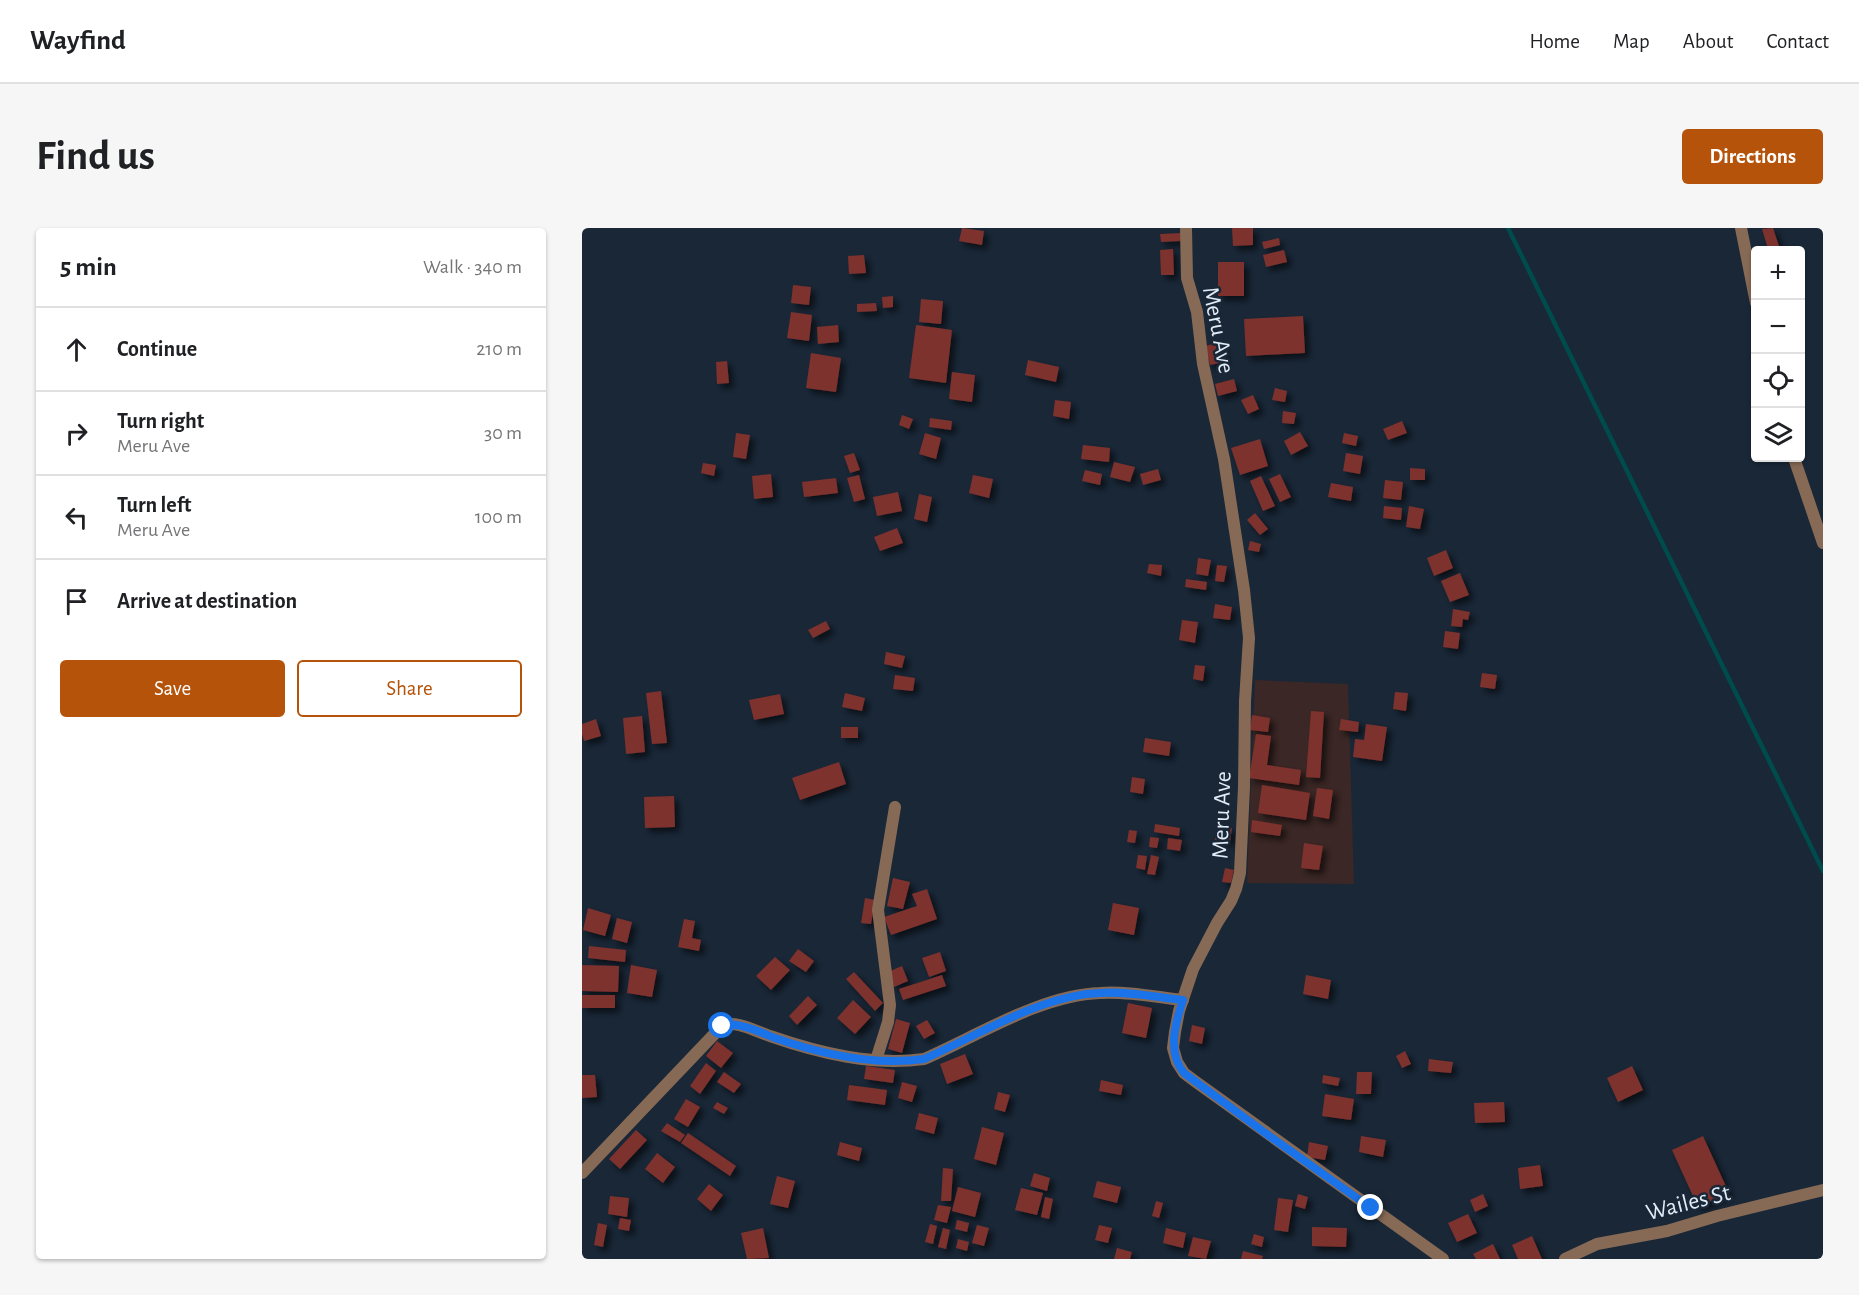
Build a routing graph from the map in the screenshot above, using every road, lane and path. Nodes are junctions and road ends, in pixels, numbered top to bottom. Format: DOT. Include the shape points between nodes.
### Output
graph roads {
  1 [pos="1186,228"];
  2 [pos="1741,228"];
  3 [pos="1754,300"];
  4 [pos="1795,462"];
  5 [pos="1823,543"];
  6 [pos="895,807"];
  7 [pos="1183,1000"];
  8 [pos="876,1060"];
  9 [pos="582,1173"];
  10 [pos="1823,1191"];
  11 [pos="1443,1259"];
  12 [pos="1565,1259"];
  1 -- 7 [label="street, Meru Ave" via="1187,278 1224,459 1249,638 1240,873 1231,901 1193,969"];
  2 -- 3 [label="street"];
  4 -- 5 [label="street"];
  6 -- 8 [label="street" via="878,910 890,1005"];
  7 -- 8 [label="street" via="1116,993 1077,996 1040,1005 924,1059"];
  7 -- 11 [label="street, Meru Ave" via="1173,1048 1184,1073"];
  8 -- 9 [label="street" via="842,1056 726,1024"];
  10 -- 12 [label="street, Wailes St" via="1667,1231 1597,1244"];
}
